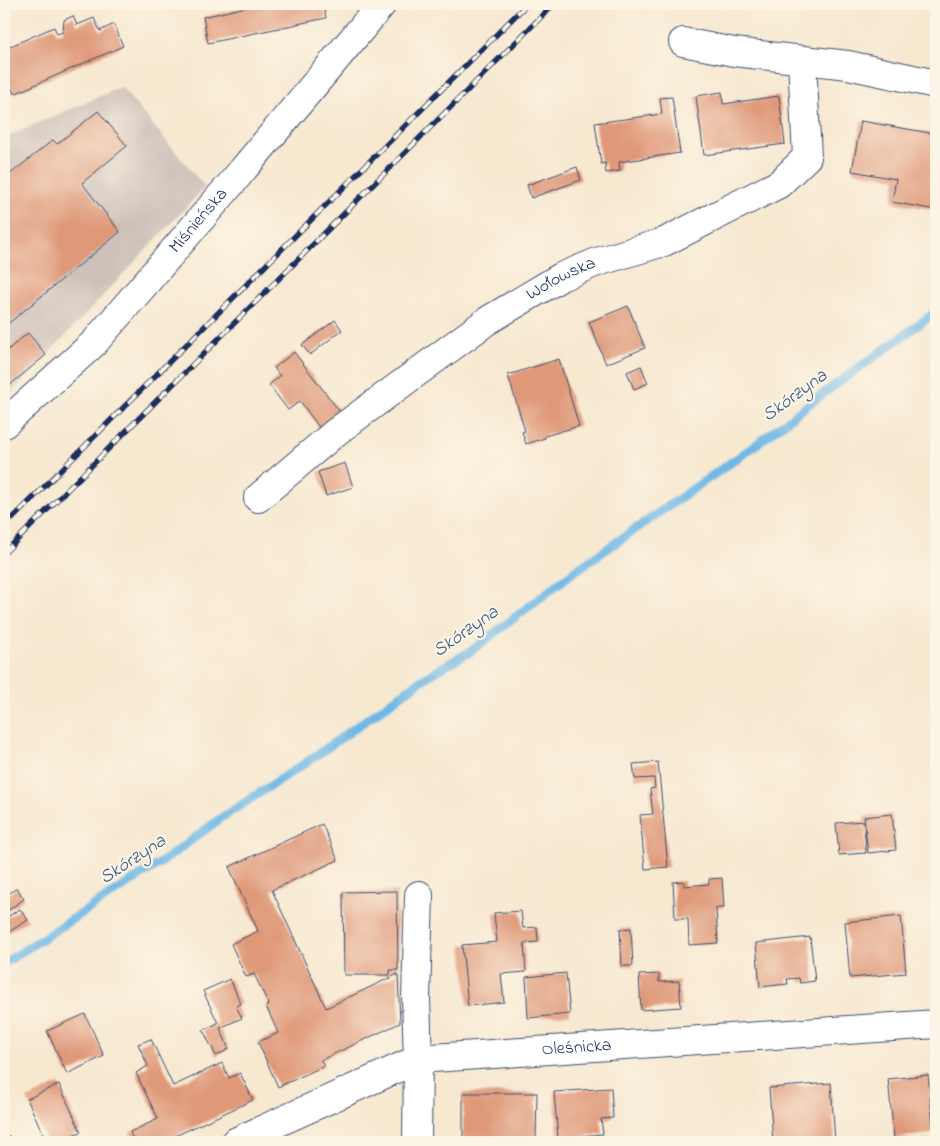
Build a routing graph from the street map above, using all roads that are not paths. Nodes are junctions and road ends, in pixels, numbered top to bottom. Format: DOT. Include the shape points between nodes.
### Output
graph roads {
  1 [pos="382,4"];
  2 [pos="683,42"];
  3 [pos="802,60"];
  4 [pos="936,84"];
  5 [pos="4,424"];
  6 [pos="258,498"];
  7 [pos="419,895"];
  8 [pos="936,1024"];
  9 [pos="418,1059"];
  10 [pos="236,1142"];
  11 [pos="417,1142"];
  1 -- 5 [label="street, Miśnieńska" via="94,342"];
  2 -- 3 [label="street"];
  3 -- 4 [label="street" via="848,65"];
  3 -- 6 [label="street, Wołowska" via="807,156 779,184 664,242 597,262 561,277 487,321 336,432"];
  7 -- 9 [label="street"];
  8 -- 9 [label="street, Oleśnicka"];
  9 -- 10 [label="street, Oleśnicka"];
  9 -- 11 [label="street"];
}
